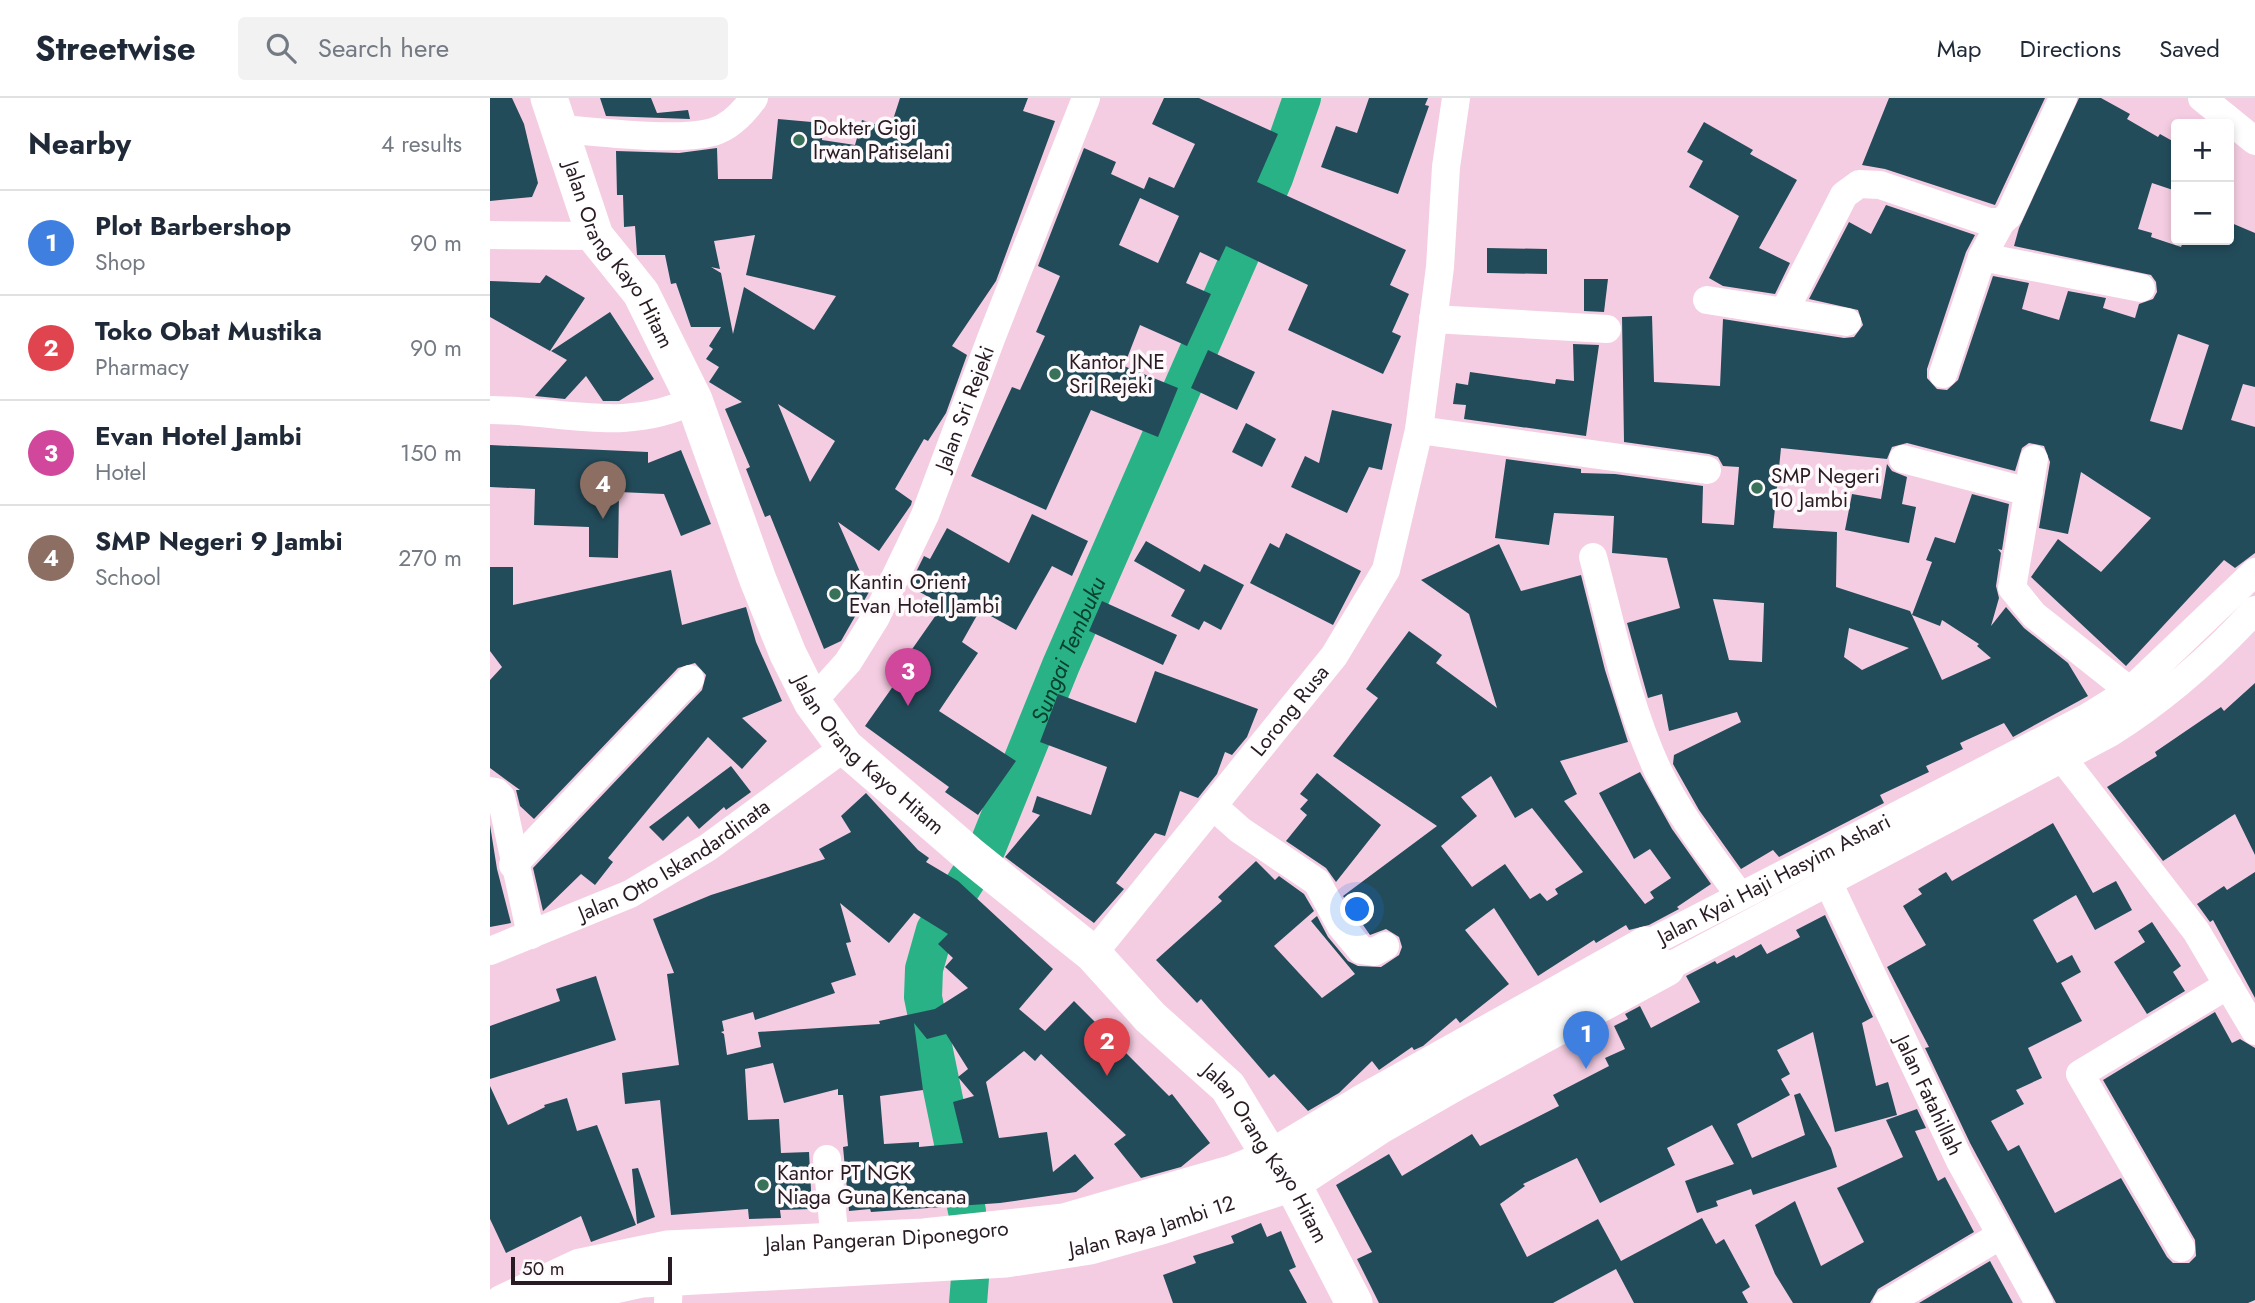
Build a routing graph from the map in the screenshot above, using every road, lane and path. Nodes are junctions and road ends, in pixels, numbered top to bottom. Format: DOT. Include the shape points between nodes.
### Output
graph roads {
  1 [pos="754,98"];
  2 [pos="1086,98"];
  3 [pos="1456,98"];
  4 [pos="2063,98"];
  5 [pos="2202,98"];
  6 [pos="555,114"];
  7 [pos="2255,141"];
  8 [pos="2001,222"];
  9 [pos="490,234"];
  10 [pos="595,236"];
  11 [pos="1982,257"];
  12 [pos="2141,288"];
  13 [pos="1707,300"];
  14 [pos="1784,312"];
  15 [pos="1433,319"];
  16 [pos="1847,322"];
  17 [pos="1607,329"];
  18 [pos="1943,374"];
  19 [pos="694,400"];
  20 [pos="490,410"];
  21 [pos="1419,430"];
  22 [pos="1903,459"];
  23 [pos="2034,459"];
  24 [pos="1707,470"];
  25 [pos="2029,492"];
  26 [pos="1593,557"];
  27 [pos="2255,572"];
  28 [pos="2255,610"];
  29 [pos="2205,620"];
  30 [pos="2230,638"];
  31 [pos="690,679"];
  32 [pos="2130,691"];
  33 [pos="812,702"];
  34 [pos="845,747"];
  35 [pos="2063,759"];
  36 [pos="490,791"];
  37 [pos="1213,806"];
  38 [pos="513,865"];
  39 [pos="1828,882"];
  40 [pos="1740,896"];
  41 [pos="531,935"];
  42 [pos="1385,946"];
  43 [pos="490,951"];
  44 [pos="1093,954"];
  45 [pos="1656,956"];
  46 [pos="2228,985"];
  47 [pos="2255,1031"];
  48 [pos="827,1159"];
  49 [pos="1282,1171"];
  50 [pos="2001,1234"];
  51 [pos="835,1242"];
  52 [pos="2181,1248"];
  53 [pos="1006,1259"];
  54 [pos="669,1290"];
  55 [pos="503,1303"];
  56 [pos="563,1303"];
  57 [pos="1354,1303"];
  58 [pos="1887,1303"];
  59 [pos="2039,1303"];
  1 -- 6 [label="street" via="734,121 713,132 633,134"];
  2 -- 33 [label="street, Jalan Sri Rejeki" via="925,515 876,617 848,662"];
  3 -- 15 [label="street, Lorong Rusa"];
  4 -- 8 [label="street" via="2009,215"];
  5 -- 7 [label="street"];
  6 -- 10 [label="main road, Jalan Orang Kayo Hitam"];
  8 -- 11 [label="street"];
  8 -- 14 [label="street" via="1989,222 1880,185 1859,184 1844,195"];
  9 -- 10 [label="street"];
  10 -- 19 [label="main road, Jalan Orang Kayo Hitam" via="641,293"];
  11 -- 12 [label="street"];
  11 -- 18 [label="street"];
  13 -- 14 [label="street"];
  14 -- 16 [label="street"];
  15 -- 17 [label="street"];
  15 -- 21 [label="street, Lorong Rusa"];
  19 -- 20 [label="street" via="669,412 629,420"];
  19 -- 33 [label="main road, Jalan Orang Kayo Hitam" via="758,580"];
  21 -- 24 [label="street"];
  21 -- 37 [label="street, Lorong Rusa" via="1386,570 1362,614 1334,656"];
  22 -- 25 [label="street"];
  23 -- 25 [label="street"];
  25 -- 32 [label="street" via="2012,588 2034,615"];
  26 -- 40 [label="street" via="1633,705 1658,772"];
  27 -- 29 [label="street, Jalan Kyai Haji Hasyim Ashari"];
  28 -- 30 [label="street, Jalan Kyai Haji Hasyim Ashari"];
  29 -- 30 [label="street"];
  29 -- 32 [label="street, Jalan Kyai Haji Hasyim Ashari"];
  30 -- 35 [label="street, Jalan Kyai Haji Hasyim Ashari" via="2151,707"];
  31 -- 38 [label="street"];
  32 -- 40 [label="street, Jalan Kyai Haji Hasyim Ashari" via="2040,743"];
  33 -- 34 [label="main road, Jalan Orang Kayo Hitam"];
  34 -- 41 [label="street, Jalan Otto Iskandardinata" via="718,840 630,894"];
  34 -- 44 [label="main road, Jalan Orang Kayo Hitam"];
  35 -- 39 [label="street, Jalan Kyai Haji Hasyim Ashari"];
  35 -- 46 [label="street" via="2196,931"];
  36 -- 38 [label="street" via="501,797"];
  37 -- 42 [label="street" via="1317,882 1341,926 1361,950 1374,952"];
  37 -- 44 [label="street, Lorong Rusa"];
  38 -- 41 [label="street"];
  39 -- 45 [label="street, Jalan Kyai Haji Hasyim Ashari"];
  39 -- 50 [label="street, Jalan Fatahillah" via="1960,1161"];
  40 -- 45 [label="street, Jalan Kyai Haji Hasyim Ashari"];
  41 -- 43 [label="street, Jalan Otto Iskandardinata"];
  44 -- 49 [label="main road, Jalan Orang Kayo Hitam" via="1150,1017 1228,1087"];
  45 -- 49 [label="main road" via="1361,1104"];
  46 -- 47 [label="street"];
  46 -- 52 [label="street" via="2080,1074"];
  48 -- 51 [label="street"];
  49 -- 51 [label="main road, Jalan Pangeran Diponegoro" via="1064,1222"];
  49 -- 53 [label="main road, Jalan Raya Jambi 12" via="1090,1246"];
  49 -- 57 [label="main road, Jalan Orang Kayo Hitam"];
  50 -- 58 [label="street"];
  50 -- 59 [label="street, Jalan Fatahillah"];
  51 -- 55 [label="main road, Jalan Pangeran Diponegoro" via="667,1249 580,1267"];
  53 -- 54 [label="main road, Jalan Pangeran Diponegoro"];
  54 -- 56 [label="main road, Jalan Pangeran Diponegoro" via="605,1287"];
}
